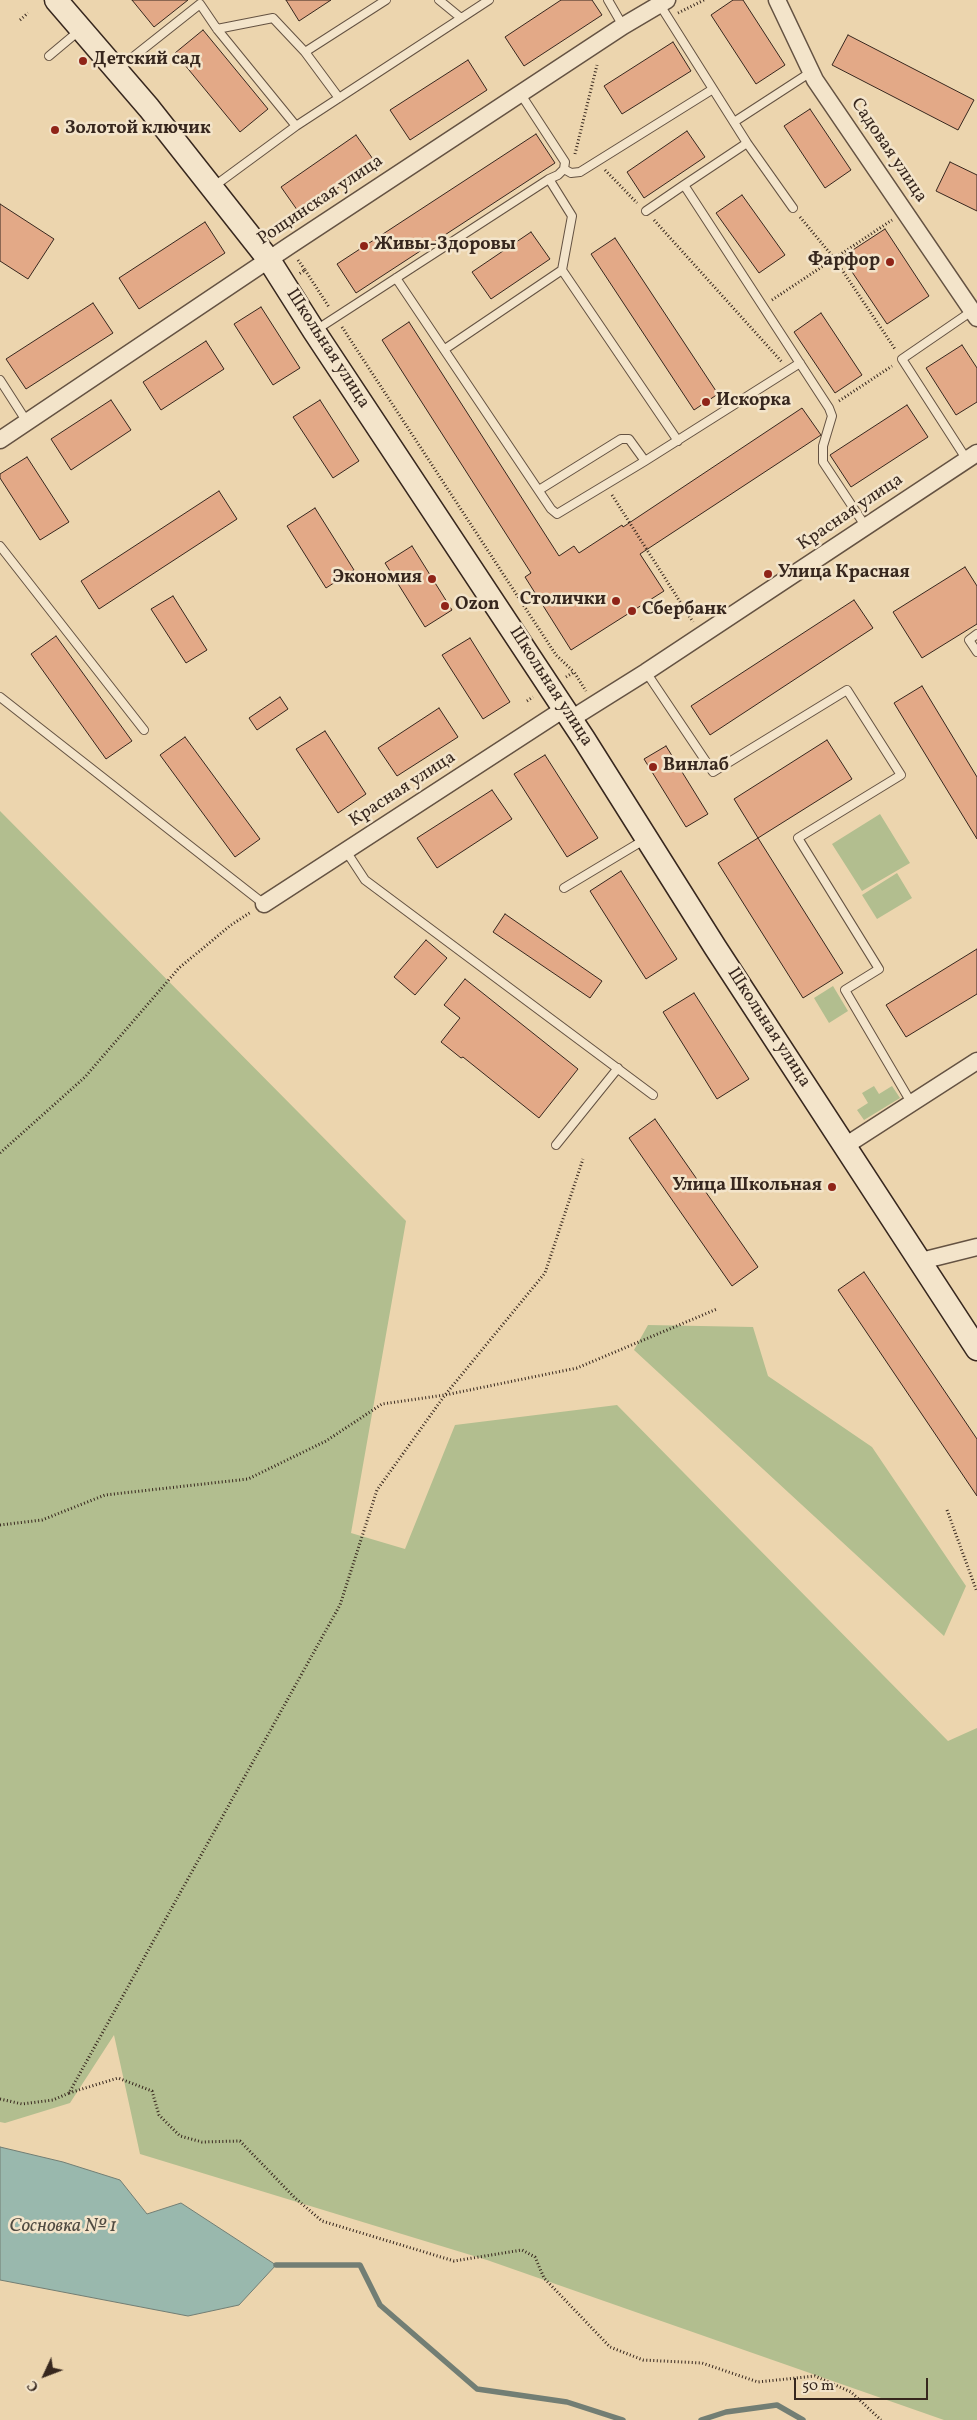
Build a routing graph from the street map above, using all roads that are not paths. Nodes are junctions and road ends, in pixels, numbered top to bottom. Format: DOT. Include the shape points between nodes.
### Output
graph roads {
  1 [pos="56,0"];
  2 [pos="386,0"];
  3 [pos="439,0"];
  4 [pos="488,0"];
  5 [pos="608,0"];
  6 [pos="777,0"];
  7 [pos="199,2"];
  8 [pos="663,2"];
  9 [pos="461,18"];
  10 [pos="623,26"];
  11 [pos="217,29"];
  12 [pos="81,30"];
  13 [pos="305,52"];
  14 [pos="49,56"];
  15 [pos="116,70"];
  16 [pos="811,72"];
  17 [pos="713,89"];
  18 [pos="520,93"];
  19 [pos="339,98"];
  20 [pos="734,122"];
  21 [pos="296,126"];
  22 [pos="747,143"];
  23 [pos="567,171"];
  24 [pos="549,179"];
  25 [pos="684,185"];
  26 [pos="212,187"];
  27 [pos="793,208"];
  28 [pos="646,211"];
  29 [pos="270,260"];
  30 [pos="562,270"];
  31 [pos="396,278"];
  32 [pos="975,314"];
  33 [pos="314,331"];
  34 [pos="445,349"];
  35 [pos="800,363"];
  36 [pos="0,380"];
  37 [pos="27,422"];
  38 [pos="0,440"];
  39 [pos="678,441"];
  40 [pos="972,456"];
  41 [pos="646,461"];
  42 [pos="539,490"];
  43 [pos="866,527"];
  44 [pos="0,546"];
  45 [pos="977,634"];
  46 [pos="977,652"];
  47 [pos="646,672"];
  48 [pos="0,696"];
  49 [pos="567,714"];
  50 [pos="144,730"];
  51 [pos="646,838"];
  52 [pos="346,851"];
  53 [pos="564,888"];
  54 [pos="264,904"];
  55 [pos="977,1061"];
  56 [pos="618,1068"];
  57 [pos="653,1095"];
  58 [pos="912,1104"];
  59 [pos="556,1144"];
  60 [pos="845,1146"];
  61 [pos="977,1247"];
  62 [pos="921,1261"];
  63 [pos="977,1348"];
  1 -- 12 [label="street, Школьная улица"];
  2 -- 13 [label="lane"];
  3 -- 9 [label="lane"];
  4 -- 9 [label="lane"];
  5 -- 10 [label="lane"];
  6 -- 16 [label="street, Садовая улица"];
  7 -- 11 [label="lane"];
  7 -- 15 [label="lane"];
  8 -- 10 [label="street, Рощинская улица"];
  8 -- 17 [label="lane"];
  9 -- 19 [label="lane"];
  10 -- 18 [label="street, Рощинская улица"];
  11 -- 13 [label="lane" via="273,18"];
  11 -- 21 [label="lane"];
  12 -- 14 [label="lane"];
  12 -- 15 [label="street, Школьная улица"];
  13 -- 19 [label="lane"];
  15 -- 26 [label="street, Школьная улица"];
  16 -- 20 [label="lane"];
  16 -- 32 [label="street, Садовая улица"];
  17 -- 20 [label="lane"];
  17 -- 23 [label="lane" via="580,172"];
  18 -- 23 [label="lane" via="565,162"];
  18 -- 29 [label="street, Рощинская улица"];
  19 -- 21 [label="lane"];
  20 -- 22 [label="lane"];
  21 -- 26 [label="lane"];
  22 -- 25 [label="lane"];
  22 -- 27 [label="lane"];
  23 -- 24 [label="lane"];
  24 -- 30 [label="lane" via="572,216"];
  24 -- 31 [label="lane"];
  25 -- 28 [label="lane"];
  25 -- 35 [label="lane"];
  26 -- 29 [label="street, Школьная улица"];
  29 -- 33 [label="street, Школьная улица"];
  29 -- 37 [label="street, Рощинская улица"];
  30 -- 34 [label="lane"];
  30 -- 39 [label="lane"];
  31 -- 33 [label="lane"];
  31 -- 34 [label="lane"];
  32 -- 40 [label="lane" via="902,359"];
  33 -- 49 [label="street, Школьная улица"];
  34 -- 42 [label="lane"];
  35 -- 39 [label="lane"];
  35 -- 43 [label="lane" via="832,416 823,446 823,462"];
  36 -- 37 [label="lane"];
  37 -- 38 [label="street, Рощинская улица"];
  39 -- 41 [label="lane"];
  40 -- 43 [label="street, Красная улица"];
  41 -- 42 [label="lane" via="629,439 620,439"];
  41 -- 42 [label="lane" via="557,514"];
  43 -- 47 [label="street, Красная улица"];
  44 -- 50 [label="lane"];
  45 -- 46 [label="lane" via="969,640"];
  47 -- 49 [label="street, Красная улица"];
  47 -- 58 [label="lane" via="713,772 847,690 901,775 798,838 879,968 845,990"];
  48 -- 54 [label="lane"];
  49 -- 51 [label="street, Школьная улица"];
  49 -- 52 [label="street, Красная улица"];
  51 -- 53 [label="lane"];
  51 -- 60 [label="street, Школьная улица"];
  52 -- 54 [label="street, Красная улица"];
  52 -- 56 [label="lane" via="365,880"];
  55 -- 58 [label="street"];
  56 -- 57 [label="lane"];
  56 -- 59 [label="lane"];
  58 -- 60 [label="street"];
  60 -- 62 [label="street, Школьная улица"];
  61 -- 62 [label="street"];
  62 -- 63 [label="street, Школьная улица"];
}
